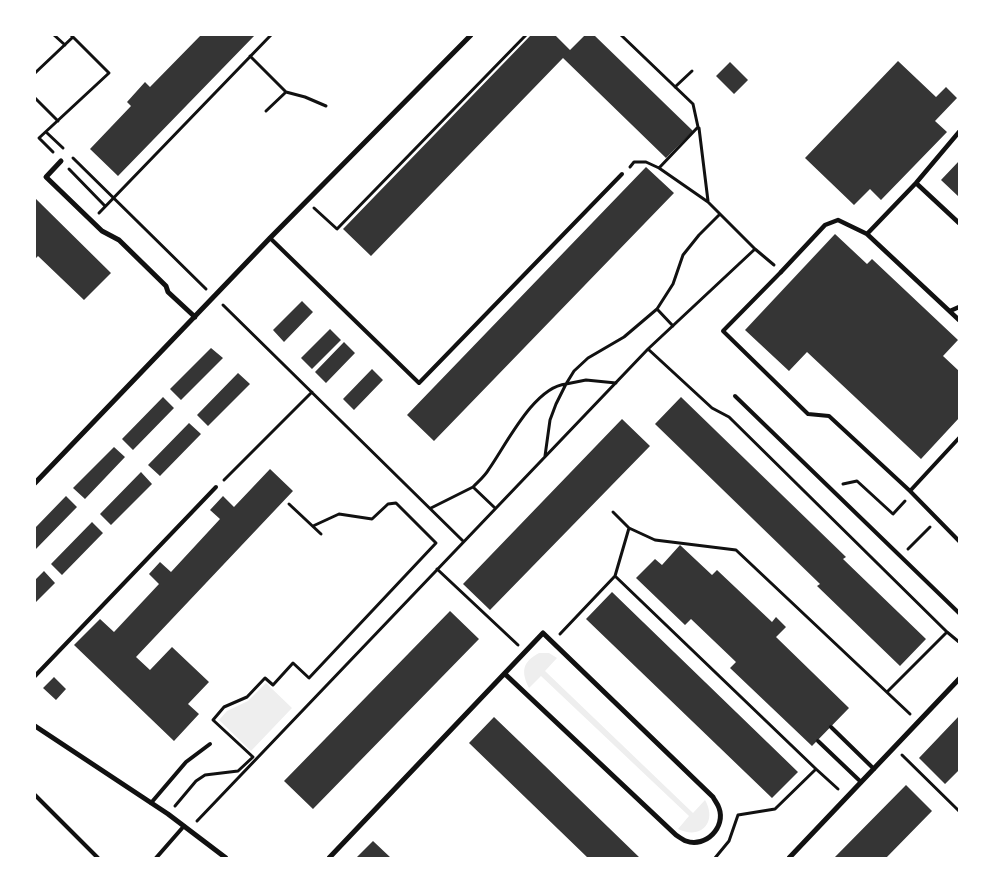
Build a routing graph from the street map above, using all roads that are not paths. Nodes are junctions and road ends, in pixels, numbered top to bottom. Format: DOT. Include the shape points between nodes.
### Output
graph roads {
  1 [pos="472,35"];
  2 [pos="959,132"];
  3 [pos="61,161"];
  4 [pos="622,174"];
  5 [pos="916,183"];
  6 [pos="959,223"];
  7 [pos="867,234"];
  8 [pos="270,238"];
  9 [pos="781,272"];
  10 [pos="959,307"];
  11 [pos="950,311"];
  12 [pos="194,317"];
  13 [pos="959,320"];
  14 [pos="735,396"];
  15 [pos="959,438"];
  16 [pos="35,483"];
  17 [pos="216,487"];
  18 [pos="911,492"];
  19 [pos="959,541"];
  20 [pos="959,613"];
  21 [pos="506,674"];
  22 [pos="35,676"];
  23 [pos="959,679"];
  24 [pos="35,726"];
  25 [pos="831,727"];
  26 [pos="818,741"];
  27 [pos="210,744"];
  28 [pos="874,769"];
  29 [pos="861,782"];
  30 [pos="35,796"];
  31 [pos="151,803"];
  32 [pos="187,827"];
  33 [pos="791,857"];
  34 [pos="98,858"];
  35 [pos="156,858"];
  36 [pos="226,858"];
  37 [pos="329,858"];
  1 -- 8 [label="street"];
  2 -- 5 [label="street"];
  3 -- 12 [label="street" via="46,177 102,231 119,240"];
  4 -- 8 [label="lane" via="419,383"];
  5 -- 6 [label="street"];
  5 -- 7 [label="street"];
  7 -- 9 [label="street" via="838,220 826,225"];
  7 -- 11 [label="street"];
  8 -- 12 [label="street"];
  9 -- 18 [label="lane" via="724,331 808,414 829,416"];
  10 -- 11 [label="street"];
  11 -- 13 [label="street"];
  12 -- 16 [label="street"];
  14 -- 20 [label="lane"];
  15 -- 18 [label="lane"];
  17 -- 22 [label="lane"];
  18 -- 19 [label="lane"];
  21 -- 21 [label="street" via="676,835 687,842 703,842 714,834 720,822 720,808 713,797 543,633"];
  21 -- 37 [label="street"];
  23 -- 28 [label="street"];
  24 -- 31 [label="street"];
  25 -- 28 [label="lane"];
  26 -- 29 [label="lane"];
  27 -- 31 [label="lane" via="186,762"];
  28 -- 29 [label="street"];
  29 -- 33 [label="street"];
  30 -- 34 [label="lane"];
  31 -- 32 [label="street"];
  32 -- 35 [label="lane"];
  32 -- 36 [label="street"];
}
